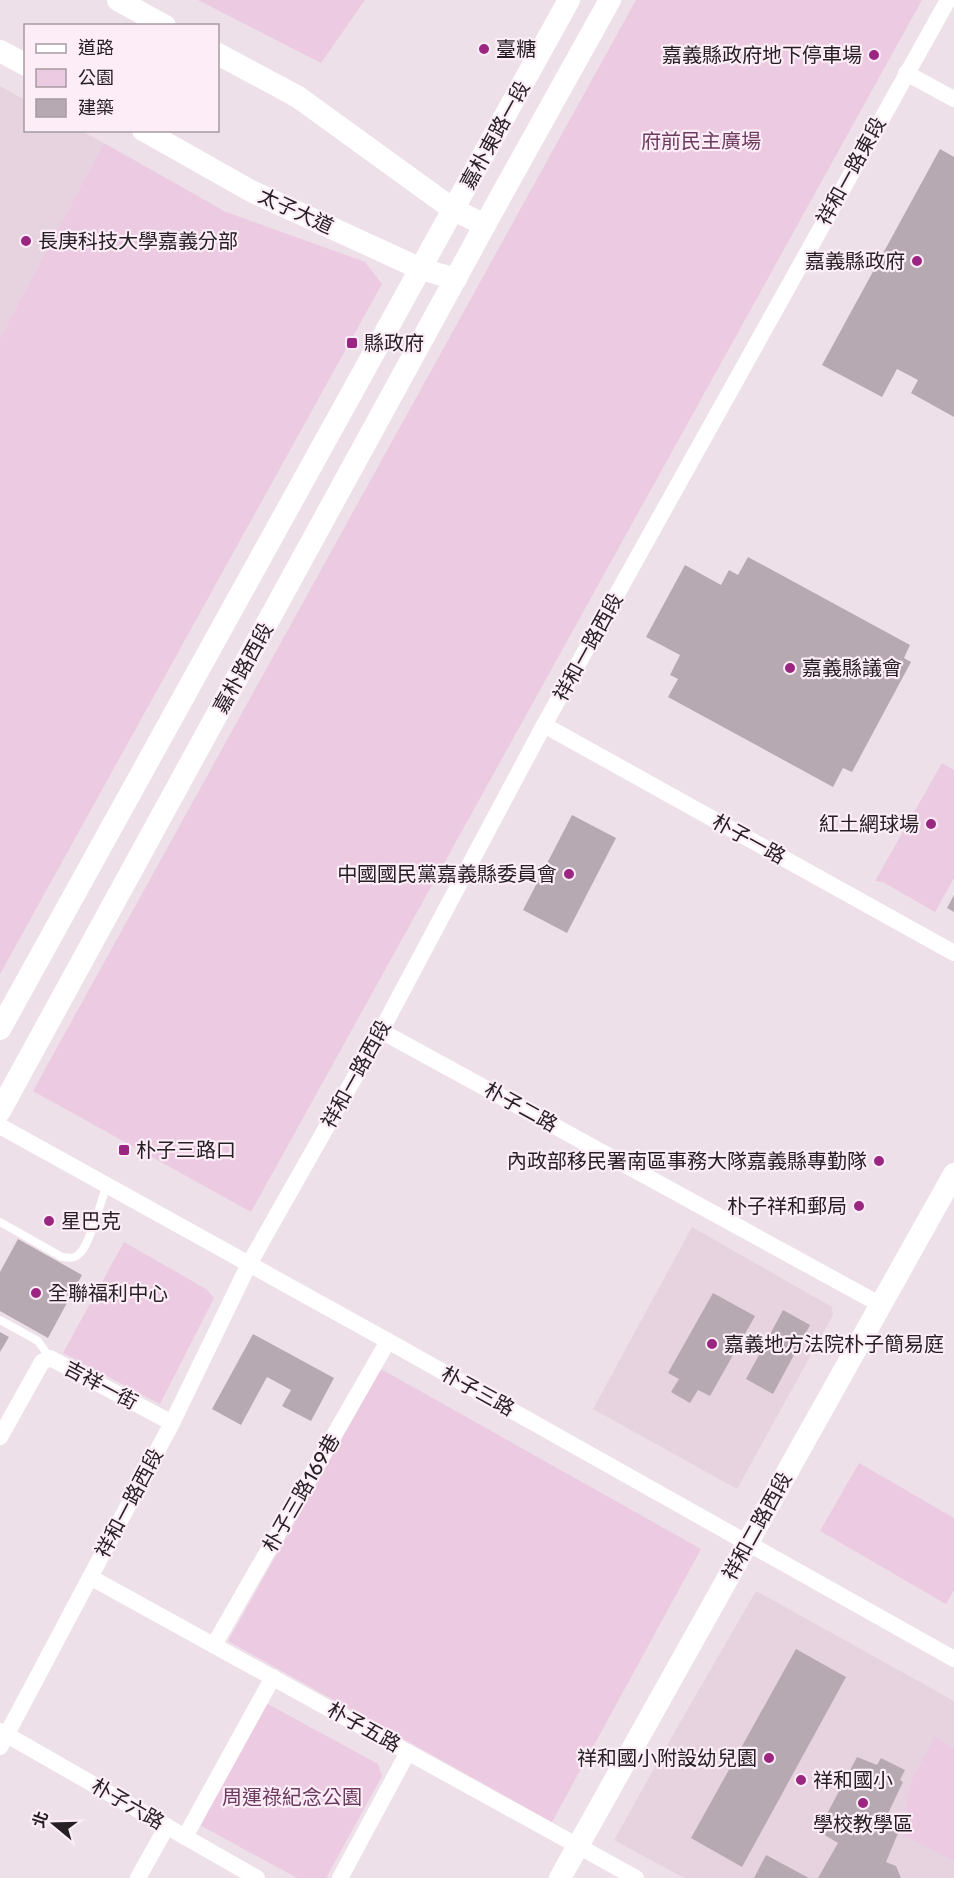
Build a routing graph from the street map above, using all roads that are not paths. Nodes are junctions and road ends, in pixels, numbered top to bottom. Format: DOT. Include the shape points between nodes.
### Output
graph roads {
  1 [pos="118,0"];
  2 [pos="569,0"];
  3 [pos="610,0"];
  4 [pos="948,0"];
  5 [pos="161,24"];
  6 [pos="0,51"];
  7 [pos="219,55"];
  8 [pos="24,64"];
  9 [pos="906,73"];
  10 [pos="954,99"];
  11 [pos="147,132"];
  12 [pos="454,210"];
  13 [pos="485,225"];
  14 [pos="421,269"];
  15 [pos="456,279"];
  16 [pos="721,406"];
  17 [pos="544,725"];
  18 [pos="954,954"];
  19 [pos="0,1029"];
  20 [pos="381,1031"];
  21 [pos="0,1112"];
  22 [pos="0,1126"];
  23 [pos="954,1174"];
  24 [pos="106,1185"];
  25 [pos="0,1222"];
  26 [pos="249,1264"];
  27 [pos="881,1305"];
  28 [pos="0,1320"];
  29 [pos="387,1341"];
  30 [pos="50,1358"];
  31 [pos="172,1423"];
  32 [pos="0,1437"];
  33 [pos="748,1543"];
  34 [pos="90,1577"];
  35 [pos="214,1645"];
  36 [pos="954,1659"];
  37 [pos="273,1677"];
  38 [pos="2,1737"];
  39 [pos="408,1752"];
  40 [pos="167,1826"];
  41 [pos="185,1837"];
  42 [pos="578,1847"];
  43 [pos="343,1877"];
  44 [pos="138,1878"];
  45 [pos="257,1878"];
  46 [pos="561,1878"];
  47 [pos="636,1878"];
  1 -- 5 [label="main road"];
  2 -- 12 [label="main road, 嘉朴東路一段"];
  3 -- 13 [label="main road, 嘉朴東路一段"];
  4 -- 9 [label="street, 祥和一路東段"];
  6 -- 8 [label="main road"];
  7 -- 12 [label="main road" via="298,97"];
  9 -- 10 [label="street"];
  9 -- 16 [label="street, 祥和一路東段"];
  11 -- 14 [label="main road, 太子大道" via="251,191"];
  12 -- 13 [label="main road"];
  12 -- 14 [label="main road, 嘉朴東路一段"];
  13 -- 15 [label="main road, 嘉朴路西段"];
  14 -- 15 [label="main road, 太子大道"];
  14 -- 19 [label="main road, 嘉朴路西段"];
  15 -- 21 [label="main road, 嘉朴路西段"];
  16 -- 17 [label="street, 祥和一路西段"];
  17 -- 18 [label="street, 朴子一路"];
  17 -- 20 [label="street, 祥和一路西段"];
  20 -- 26 [label="street, 祥和一路西段"];
  20 -- 27 [label="street, 朴子二路"];
  22 -- 24 [label="street, 朴子三路"];
  23 -- 27 [label="main road, 祥和二路西段"];
  24 -- 25 [label="lane" via="86,1244 72,1258 62,1257"];
  24 -- 26 [label="street, 朴子三路"];
  26 -- 29 [label="street, 朴子三路"];
  26 -- 31 [label="street, 祥和一路西段"];
  27 -- 33 [label="main road, 祥和二路西段"];
  28 -- 30 [label="lane" via="38,1341"];
  29 -- 33 [label="street, 朴子三路"];
  29 -- 35 [label="street, 朴子三路169巷"];
  30 -- 31 [label="street, 吉祥一街"];
  30 -- 32 [label="street, 吉祥一街" via="42,1362"];
  31 -- 34 [label="street, 祥和一路西段"];
  33 -- 36 [label="street, 朴子三路"];
  33 -- 42 [label="main road, 祥和二路西段"];
  34 -- 35 [label="street, 朴子五路"];
  34 -- 38 [label="street, 祥和一路西段"];
  35 -- 37 [label="street, 朴子五路"];
  37 -- 39 [label="street, 朴子五路"];
  37 -- 41 [label="street"];
  38 -- 40 [label="street, 朴子六路"];
  39 -- 42 [label="street, 朴子五路"];
  39 -- 43 [label="street"];
  40 -- 41 [label="street, 朴子六路"];
  40 -- 44 [label="street"];
  41 -- 45 [label="street, 朴子六路"];
  42 -- 46 [label="main road, 祥和二路西段"];
  42 -- 47 [label="street, 朴子五路"];
}
